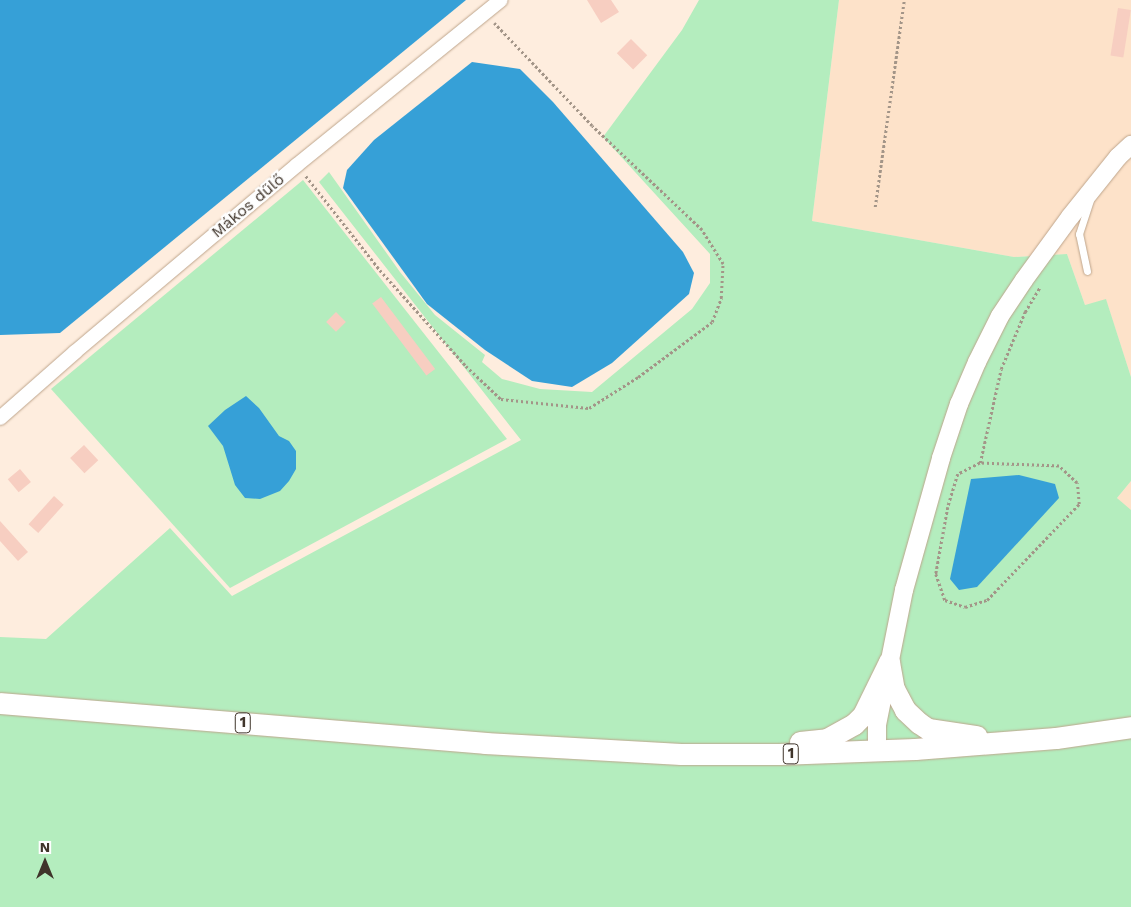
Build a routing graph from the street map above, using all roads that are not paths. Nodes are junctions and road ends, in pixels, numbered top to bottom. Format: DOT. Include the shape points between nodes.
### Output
graph roads {
  1 [pos="500,0"];
  2 [pos="1131,145"];
  3 [pos="1095,186"];
  4 [pos="1087,271"];
  5 [pos="0,418"];
  6 [pos="889,662"];
  7 [pos="0,703"];
  8 [pos="1131,728"];
  9 [pos="964,741"];
  10 [pos="877,751"];
  11 [pos="706,754"];
  1 -- 5 [label="street, Mákos dűlő" via="297,165"];
  2 -- 3 [label="street"];
  3 -- 4 [label="lane" via="1079,234"];
  3 -- 6 [label="street" via="1000,316 959,404 904,590"];
  6 -- 9 [label="main road" via="894,688 905,710 928,729"];
  6 -- 10 [label="street" via="877,725"];
  6 -- 11 [label="main road" via="862,715 844,731 827,739"];
  7 -- 11 [label="main road, 1" via="485,743"];
  8 -- 9 [label="main road, 1" via="1056,738"];
  9 -- 10 [label="main road, 1"];
  10 -- 11 [label="main road, 1"];
}
